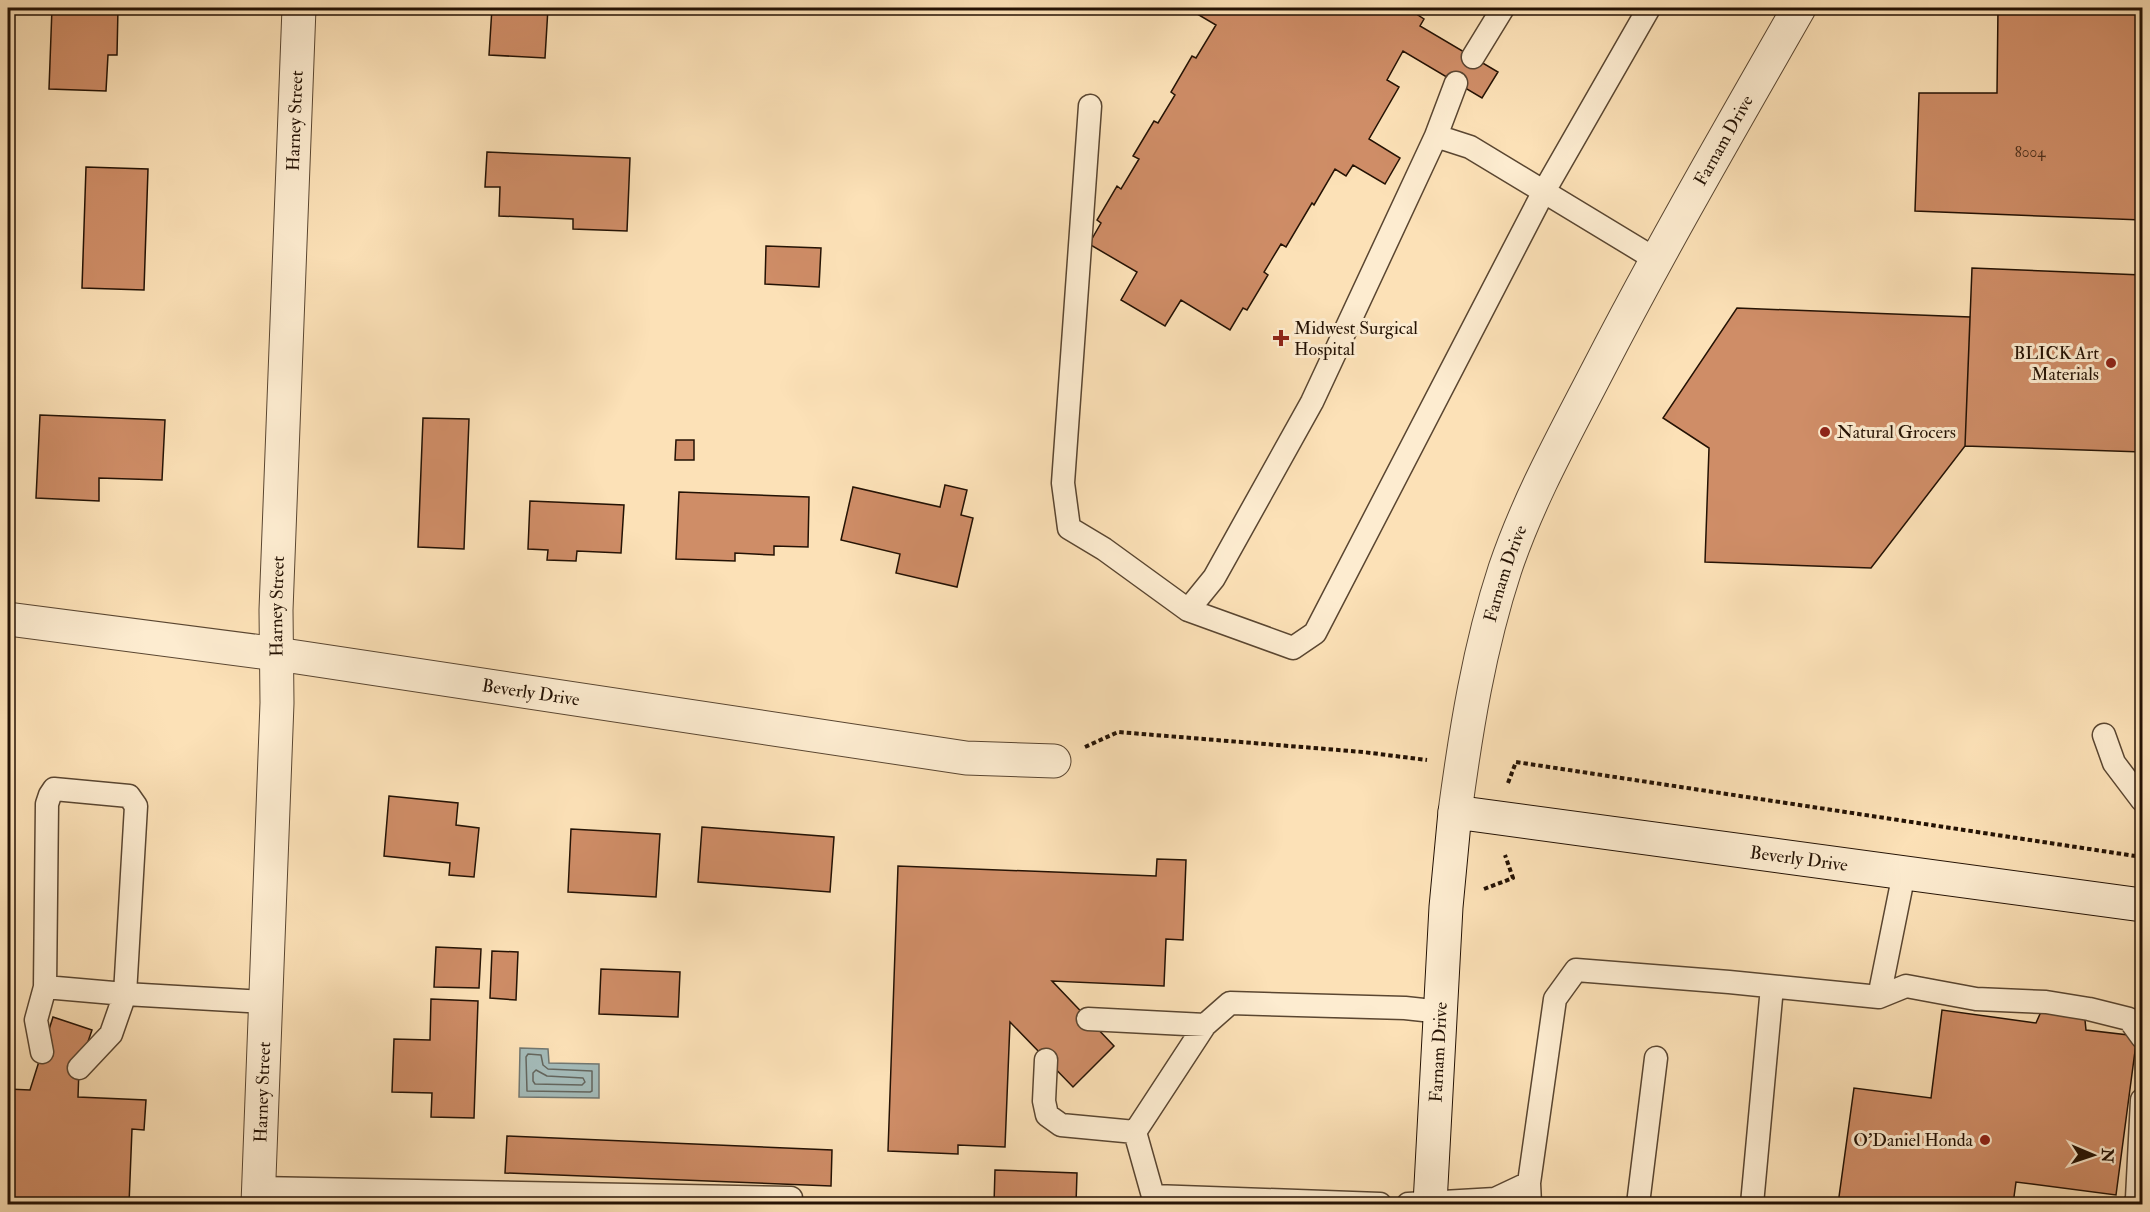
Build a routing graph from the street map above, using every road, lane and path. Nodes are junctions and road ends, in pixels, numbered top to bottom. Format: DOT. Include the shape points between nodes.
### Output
graph roads {
  1 [pos="299,8"];
  2 [pos="1503,8"];
  3 [pos="1648,8"];
  4 [pos="1799,8"];
  5 [pos="1473,57"];
  6 [pos="1456,83"];
  7 [pos="1090,106"];
  8 [pos="1436,136"];
  9 [pos="1544,193"];
  10 [pos="1655,259"];
  11 [pos="1188,609"];
  12 [pos="8,619"];
  13 [pos="277,654"];
  14 [pos="2104,735"];
  15 [pos="1433,756"];
  16 [pos="1054,761"];
  17 [pos="2142,800"];
  18 [pos="1455,813"];
  19 [pos="1904,873"];
  20 [pos="2142,904"];
  21 [pos="45,987"];
  22 [pos="1772,987"];
  23 [pos="125,994"];
  24 [pos="1879,997"];
  25 [pos="266,1002"];
  26 [pos="1442,1012"];
  27 [pos="1088,1019"];
  28 [pos="1205,1025"];
  29 [pos="2142,1037"];
  30 [pos="42,1052"];
  31 [pos="1656,1058"];
  32 [pos="1046,1060"];
  33 [pos="79,1068"];
  34 [pos="2142,1100"];
  35 [pos="1135,1132"];
  36 [pos="1529,1194"];
  37 [pos="258,1196"];
  38 [pos="1153,1200"];
  39 [pos="1259,1202"];
  40 [pos="790,1204"];
  41 [pos="1380,1204"];
  42 [pos="1423,1204"];
  43 [pos="1638,1204"];
  44 [pos="1752,1204"];
  45 [pos="2135,1204"];
  1 -- 13 [label="street, Harney Street"];
  2 -- 5 [label="lane"];
  3 -- 9 [label="lane"];
  4 -- 10 [label="street, Farnam Drive"];
  6 -- 8 [label="lane"];
  7 -- 11 [label="lane" via="1063,483 1069,528"];
  8 -- 9 [label="lane" via="1470,147"];
  8 -- 11 [label="lane" via="1312,402 1214,578"];
  9 -- 10 [label="lane"];
  9 -- 11 [label="lane" via="1315,633 1293,648"];
  10 -- 18 [label="street, Farnam Drive" via="1538,486 1506,568 1485,633 1474,685"];
  12 -- 13 [label="street, Beverly Drive"];
  13 -- 16 [label="street, Beverly Drive" via="966,758"];
  13 -- 25 [label="street, Harney Street"];
  14 -- 17 [label="lane" via="2114,763"];
  15 -- 16 [label="path" via="1426,761 1363,752 1118,732"];
  18 -- 19 [label="street, Beverly Drive"];
  18 -- 26 [label="street, Farnam Drive"];
  19 -- 20 [label="street, Beverly Drive"];
  19 -- 24 [label="lane"];
  21 -- 23 [label="lane"];
  21 -- 23 [label="lane" via="47,804 54,789 129,796 136,806"];
  21 -- 30 [label="lane" via="36,1020"];
  22 -- 24 [label="lane"];
  22 -- 36 [label="lane" via="1576,970 1555,999"];
  22 -- 44 [label="lane"];
  23 -- 25 [label="lane"];
  23 -- 33 [label="lane" via="111,1034"];
  24 -- 29 [label="lane" via="1906,986 1976,999 2046,1002 2129,1019"];
  25 -- 37 [label="street, Harney Street"];
  26 -- 28 [label="lane" via="1230,1003"];
  26 -- 42 [label="street, Farnam Drive"];
  27 -- 28 [label="lane"];
  28 -- 35 [label="lane"];
  31 -- 43 [label="lane"];
  32 -- 35 [label="lane" via="1047,1115 1061,1125"];
  34 -- 45 [label="lane"];
  35 -- 38 [label="lane"];
  36 -- 42 [label="lane"];
  37 -- 40 [label="lane" via="791,1198"];
  38 -- 39 [label="lane"];
  39 -- 41 [label="lane"];
}
